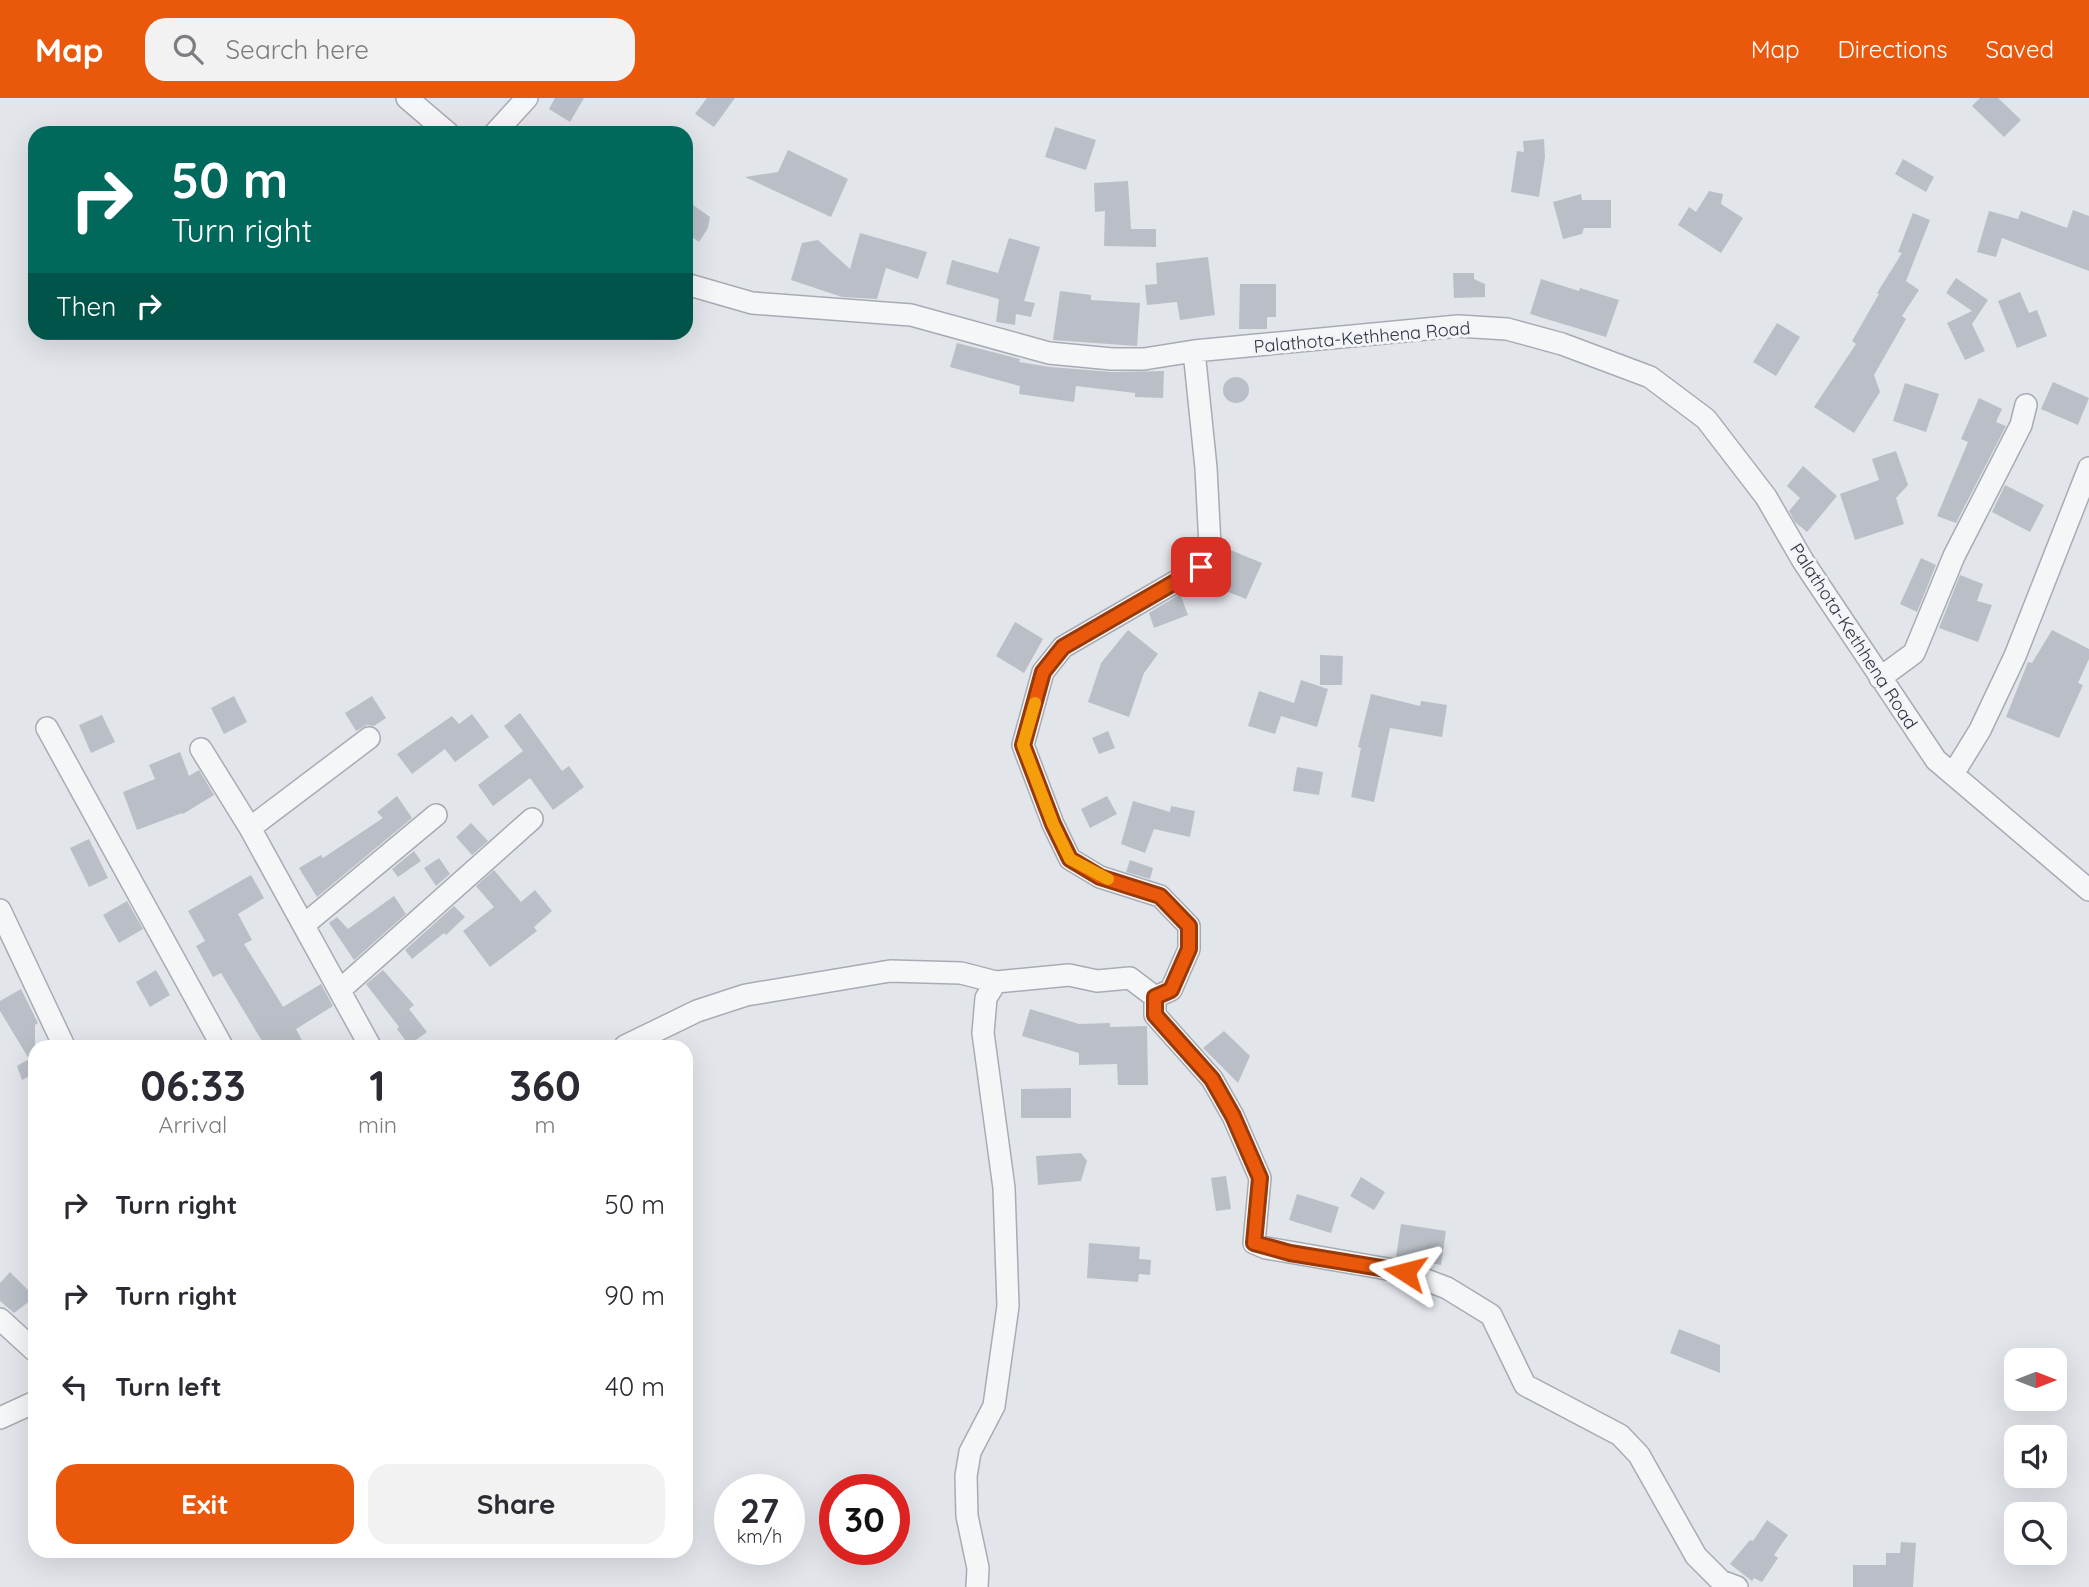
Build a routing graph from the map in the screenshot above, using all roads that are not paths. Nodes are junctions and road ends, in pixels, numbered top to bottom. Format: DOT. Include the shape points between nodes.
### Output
graph roads {
  1 [pos="407,98"];
  2 [pos="527,98"];
  3 [pos="440,126"];
  4 [pos="501,126"];
  5 [pos="693,286"];
  6 [pos="1194,351"];
  7 [pos="2026,405"];
  8 [pos="2089,468"];
  9 [pos="1880,677"];
  10 [pos="47,728"];
  11 [pos="369,738"];
  12 [pos="201,749"];
  13 [pos="1953,774"];
  14 [pos="436,816"];
  15 [pos="532,819"];
  16 [pos="250,828"];
  17 [pos="2089,890"];
  18 [pos="0,910"];
  19 [pos="305,924"];
  20 [pos="996,982"];
  21 [pos="341,989"];
  22 [pos="1155,997"];
  23 [pos="61,1040"];
  24 [pos="219,1040"];
  25 [pos="367,1040"];
  26 [pos="637,1040"];
  27 [pos="0,1319"];
  28 [pos="28,1345"];
  29 [pos="28,1405"];
  30 [pos="0,1418"];
  31 [pos="977,1587"];
  32 [pos="1738,1587"];
  1 -- 3 [label="street"];
  2 -- 4 [label="street"];
  5 -- 6 [label="street, Palathota-Kethhena Road" via="752,303 911,315 1049,354 1144,359"];
  6 -- 9 [label="street, Palathota-Kethhena Road" via="1458,326 1507,329 1650,377 1706,419 1766,497"];
  6 -- 22 [label="street" via="1210,546 1201,567 1063,647 1043,672 1023,745 1070,859 1100,877 1160,896 1189,926 1189,949 1171,990"];
  7 -- 9 [label="street" via="2021,425 1954,556 1914,653"];
  8 -- 13 [label="street" via="2015,656"];
  9 -- 13 [label="street, Palathota-Kethhena Road" via="1936,760"];
  10 -- 24 [label="street"];
  11 -- 16 [label="street"];
  12 -- 16 [label="street"];
  13 -- 17 [label="street, Palathota-Kethhena Road"];
  14 -- 19 [label="street"];
  15 -- 21 [label="street"];
  16 -- 19 [label="street"];
  18 -- 23 [label="street"];
  19 -- 21 [label="street"];
  20 -- 22 [label="street" via="1069,975 1097,981 1130,978"];
  20 -- 26 [label="street" via="961,973 890,971 746,995 697,1011"];
  20 -- 31 [label="street" via="986,998 983,1033 1004,1188 1008,1306 994,1405 970,1452 966,1476"];
  21 -- 25 [label="street"];
  22 -- 32 [label="street" via="1155,1015 1212,1079 1260,1178 1254,1243 1405,1272 1447,1288 1490,1314 1525,1385 1620,1435 1639,1455 1696,1556 1721,1581"];
  27 -- 28 [label="street"];
  29 -- 30 [label="street"];
}
